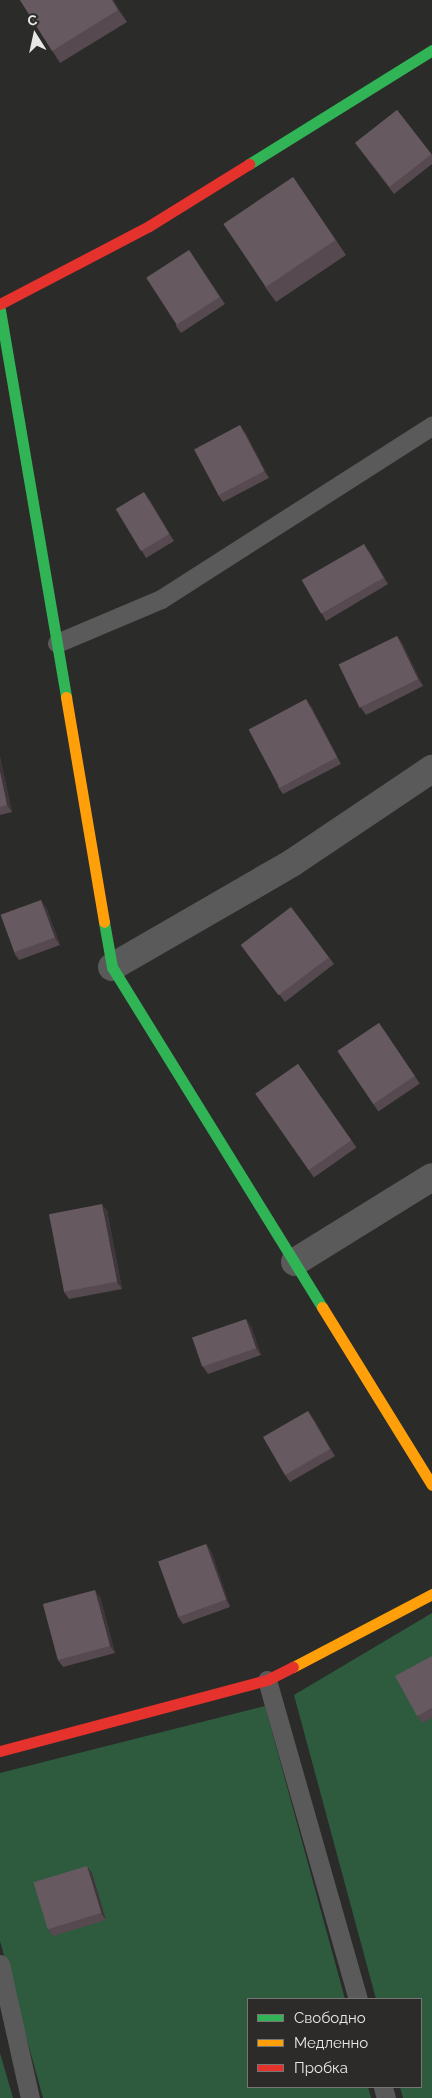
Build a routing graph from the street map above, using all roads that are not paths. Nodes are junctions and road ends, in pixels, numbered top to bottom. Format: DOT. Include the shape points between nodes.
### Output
graph roads {
  1 [pos="432,50"];
  2 [pos="0,304"];
  3 [pos="0,310"];
  4 [pos="432,426"];
  5 [pos="57,643"];
  6 [pos="432,769"];
  7 [pos="112,968"];
  8 [pos="432,1177"];
  9 [pos="295,1262"];
  10 [pos="432,1485"];
  11 [pos="432,1594"];
  12 [pos="267,1680"];
  13 [pos="0,1751"];
  14 [pos="0,1964"];
  15 [pos="358,1998"];
  16 [pos="30,2098"];
  1 -- 2 [label="street" via="149,226"];
  3 -- 5 [label="street"];
  4 -- 5 [label="lane" via="161,599"];
  5 -- 7 [label="street"];
  6 -- 7 [label="street" via="292,863"];
  7 -- 9 [label="street"];
  8 -- 9 [label="street"];
  9 -- 10 [label="street"];
  11 -- 12 [label="street"];
  12 -- 13 [label="street"];
  12 -- 15 [label="lane"];
  14 -- 16 [label="lane"];
}
